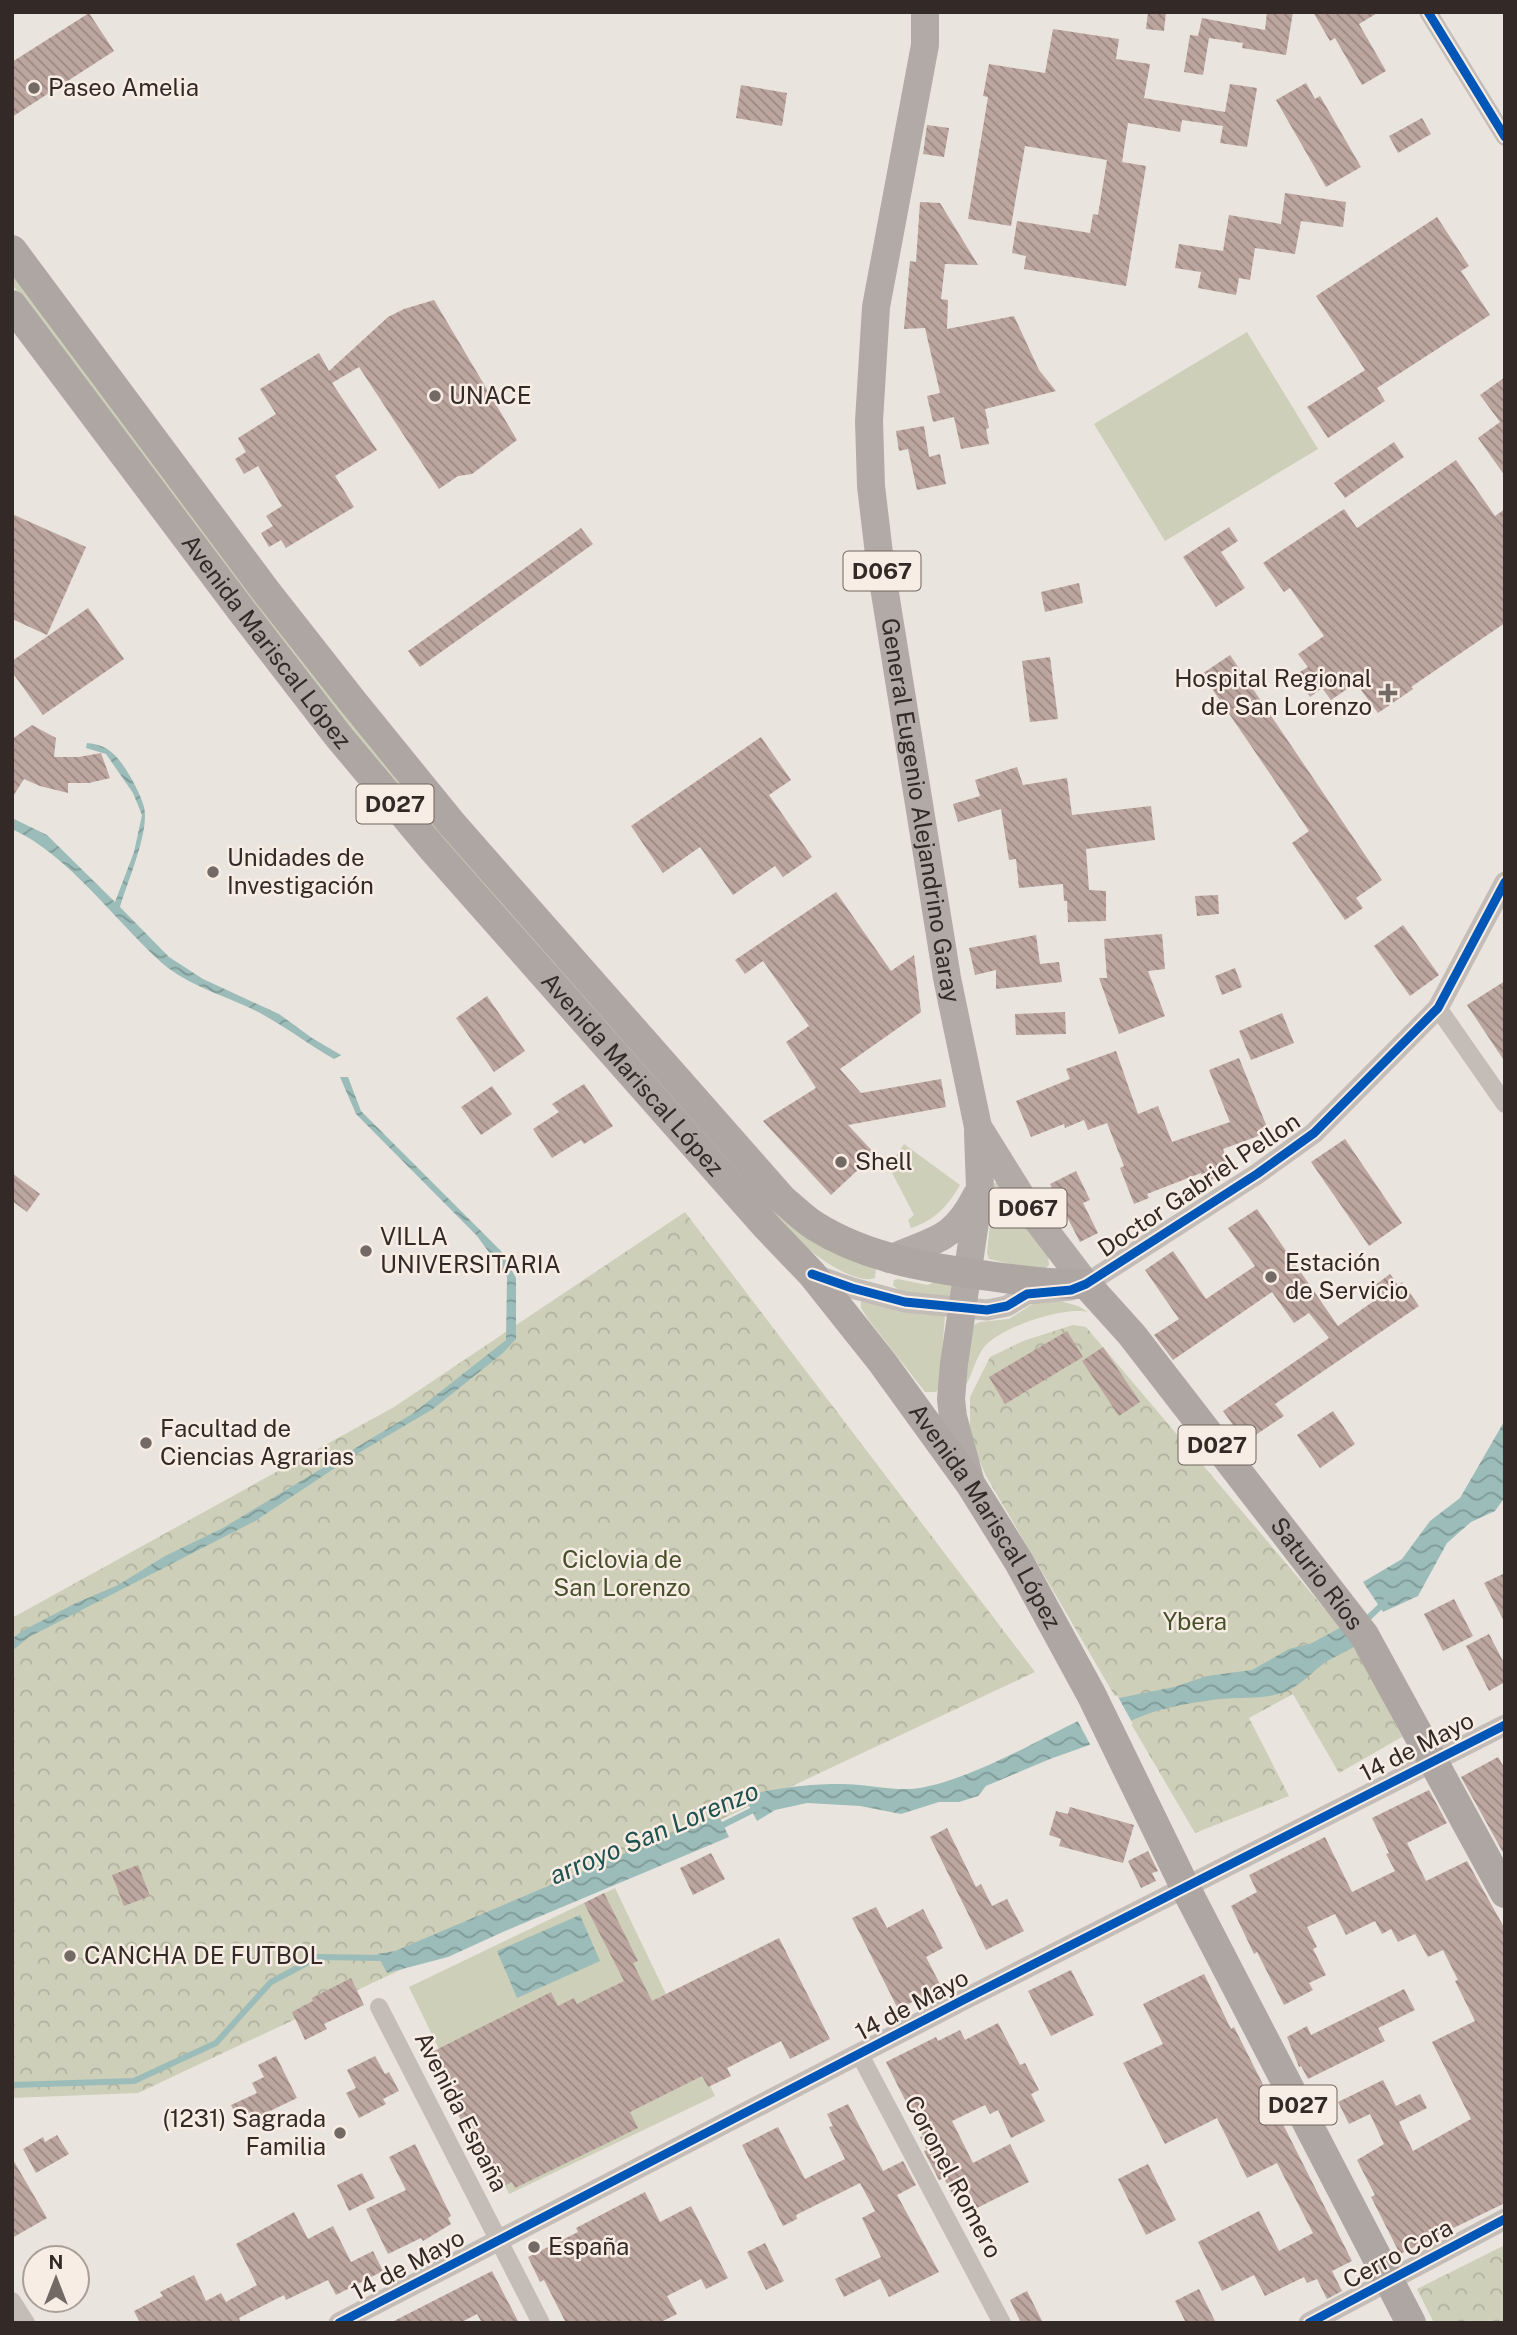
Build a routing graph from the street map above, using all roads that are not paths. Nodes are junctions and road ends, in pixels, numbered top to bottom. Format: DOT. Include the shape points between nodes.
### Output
graph roads {
  1 [pos="925,12"];
  2 [pos="1428,12"];
  3 [pos="1505,137"];
  4 [pos="12,250"];
  5 [pos="12,305"];
  6 [pos="1505,882"];
  7 [pos="1438,1008"];
  8 [pos="1505,1104"];
  9 [pos="978,1127"];
  10 [pos="980,1188"];
  11 [pos="890,1259"];
  12 [pos="968,1273"];
  13 [pos="812,1274"];
  14 [pos="1086,1284"];
  15 [pos="962,1308"];
  16 [pos="971,1485"];
  17 [pos="1505,1724"];
  18 [pos="1434,1760"];
  19 [pos="1185,1887"];
  20 [pos="1505,1893"];
  21 [pos="379,2007"];
  22 [pos="860,2054"];
  23 [pos="1505,2219"];
  24 [pos="499,2239"];
  25 [pos="1389,2281"];
  26 [pos="12,2301"];
  27 [pos="26,2323"];
  28 [pos="339,2323"];
  29 [pos="541,2323"];
  30 [pos="1002,2323"];
  31 [pos="1309,2323"];
  32 [pos="1411,2323"];
  1 -- 9 [label="main road, General Eugenio Alejandrino Garay / D067" via="925,45 876,307 869,421 871,486 944,964"];
  2 -- 3 [label="street"];
  4 -- 11 [label="highway, Avenida Mariscal López / D027" via="265,590 452,824 782,1199 841,1240"];
  5 -- 13 [label="highway, Avenida Mariscal López / D027" via="339,737"];
  6 -- 7 [label="street, Doctor Gabriel Pellon"];
  7 -- 8 [label="street"];
  7 -- 14 [label="street, Doctor Gabriel Pellon" via="1314,1133"];
  9 -- 10 [label="main road, D067"];
  9 -- 14 [label="main road, General Eugenio Alejandrino Garay / D067" via="1031,1212"];
  10 -- 11 [label="main road" via="965,1218 946,1237"];
  10 -- 12 [label="main road, D067"];
  11 -- 12 [label="highway, Avenida Mariscal López / D027"];
  12 -- 14 [label="highway, D027"];
  12 -- 15 [label="main road, D067"];
  13 -- 15 [label="street, Doctor Gabriel Pellon" via="905,1302"];
  13 -- 16 [label="highway, Avenida Mariscal López / D027"];
  14 -- 15 [label="street, Doctor Gabriel Pellon" via="1027,1294 1001,1308"];
  14 -- 18 [label="highway, Saturio Ríos / D027" via="1132,1335 1345,1609"];
  15 -- 16 [label="main road, D067" via="951,1399"];
  16 -- 19 [label="highway, Avenida Mariscal López / D027" via="1091,1695"];
  17 -- 18 [label="street, 14 de Mayo"];
  18 -- 19 [label="street, 14 de Mayo"];
  18 -- 20 [label="highway, Saturio Ríos / D027"];
  19 -- 22 [label="street, 14 de Mayo"];
  19 -- 25 [label="highway, D027"];
  21 -- 24 [label="street, Avenida España"];
  22 -- 24 [label="street, 14 de Mayo"];
  22 -- 30 [label="street, Coronel Romero"];
  23 -- 25 [label="street, Cerro Cora"];
  24 -- 28 [label="street, 14 de Mayo"];
  24 -- 29 [label="street"];
  25 -- 31 [label="street, Cerro Cora"];
  25 -- 32 [label="highway, D027"];
  26 -- 27 [label="street"];
}
